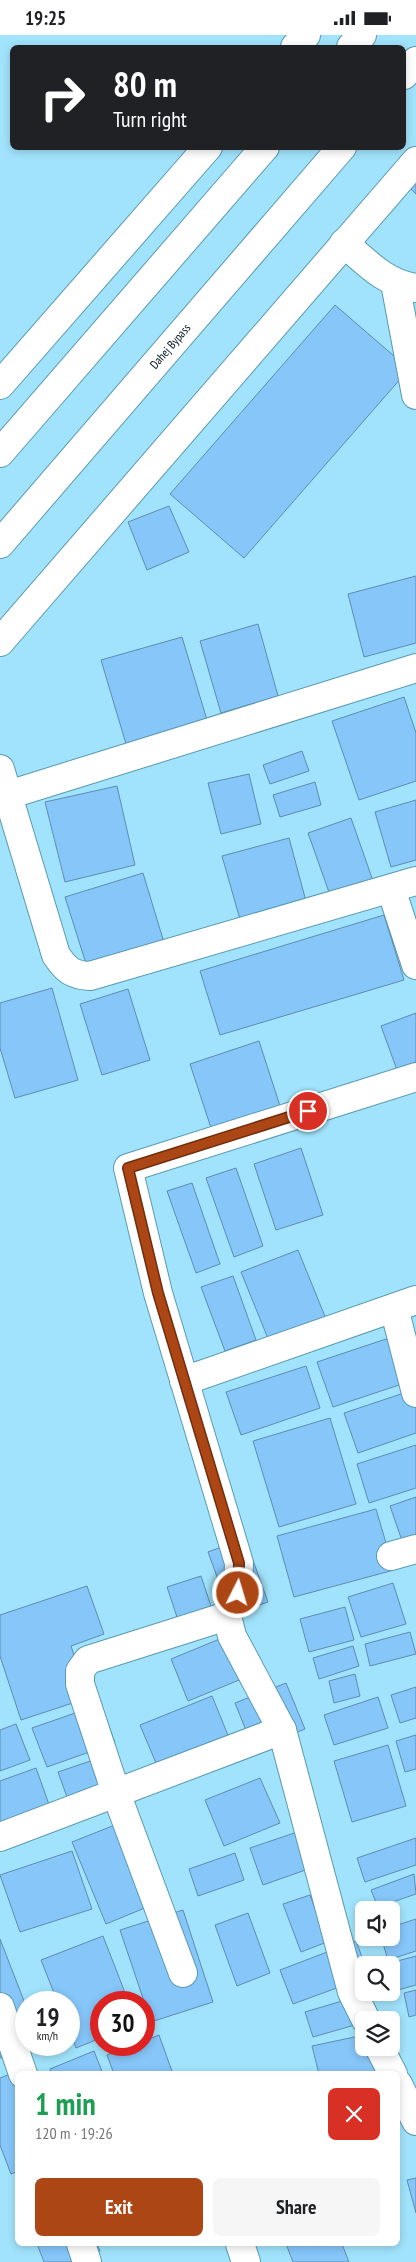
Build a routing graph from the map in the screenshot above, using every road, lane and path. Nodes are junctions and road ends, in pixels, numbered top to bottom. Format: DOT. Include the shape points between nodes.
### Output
graph roads {
  1 [pos="306,35"];
  2 [pos="362,35"];
  3 [pos="297,45"];
  4 [pos="353,45"];
  5 [pos="416,61"];
  6 [pos="406,73"];
  7 [pos="205,150"];
  8 [pos="262,150"];
  9 [pos="339,150"];
  10 [pos="416,161"];
  11 [pos="344,243"];
  12 [pos="405,286"];
  13 [pos="0,385"];
  14 [pos="416,395"];
  15 [pos="0,453"];
  16 [pos="0,544"];
  17 [pos="0,642"];
  18 [pos="416,668"];
  19 [pos="4,782"];
  20 [pos="403,885"];
  21 [pos="416,965"];
  22 [pos="416,1077"];
  23 [pos="405,1304"];
  24 [pos="184,1381"];
  25 [pos="416,1393"];
  26 [pos="227,1616"];
  27 [pos="282,1730"];
  28 [pos="116,1793"];
  29 [pos="0,1837"];
  30 [pos="183,1973"];
  31 [pos="0,2007"];
  32 [pos="362,2011"];
  33 [pos="383,2056"];
  34 [pos="22,2071"];
  35 [pos="391,2071"];
  36 [pos="400,2088"];
  37 [pos="416,2121"];
  38 [pos="82,2246"];
  39 [pos="241,2246"];
  40 [pos="87,2262"];
  41 [pos="246,2262"];
  1 -- 3 [label="main road"];
  2 -- 4 [label="main road"];
  5 -- 6 [label="main road"];
  7 -- 13 [label="main road"];
  8 -- 15 [label="main road"];
  9 -- 16 [label="main road, Dahej Bypass"];
  10 -- 11 [label="main road"];
  11 -- 12 [label="main road" via="378,272"];
  11 -- 17 [label="main road"];
  12 -- 14 [label="main road"];
  18 -- 19 [label="main road"];
  19 -- 20 [label="main road" via="56,955 65,969 76,975 90,976"];
  20 -- 21 [label="main road"];
  22 -- 24 [label="main road" via="128,1168 158,1293"];
  23 -- 24 [label="main road"];
  23 -- 25 [label="main road"];
  24 -- 26 [label="main road" via="239,1563 238,1593"];
  26 -- 27 [label="main road" via="232,1637"];
  26 -- 28 [label="main road" via="88,1660 80,1671 80,1684"];
  27 -- 28 [label="main road"];
  27 -- 32 [label="main road" via="352,1992"];
  28 -- 29 [label="main road"];
  28 -- 30 [label="main road"];
  31 -- 34 [label="main road"];
  33 -- 35 [label="main road"];
  36 -- 37 [label="main road"];
  38 -- 40 [label="main road"];
  39 -- 41 [label="main road"];
}
